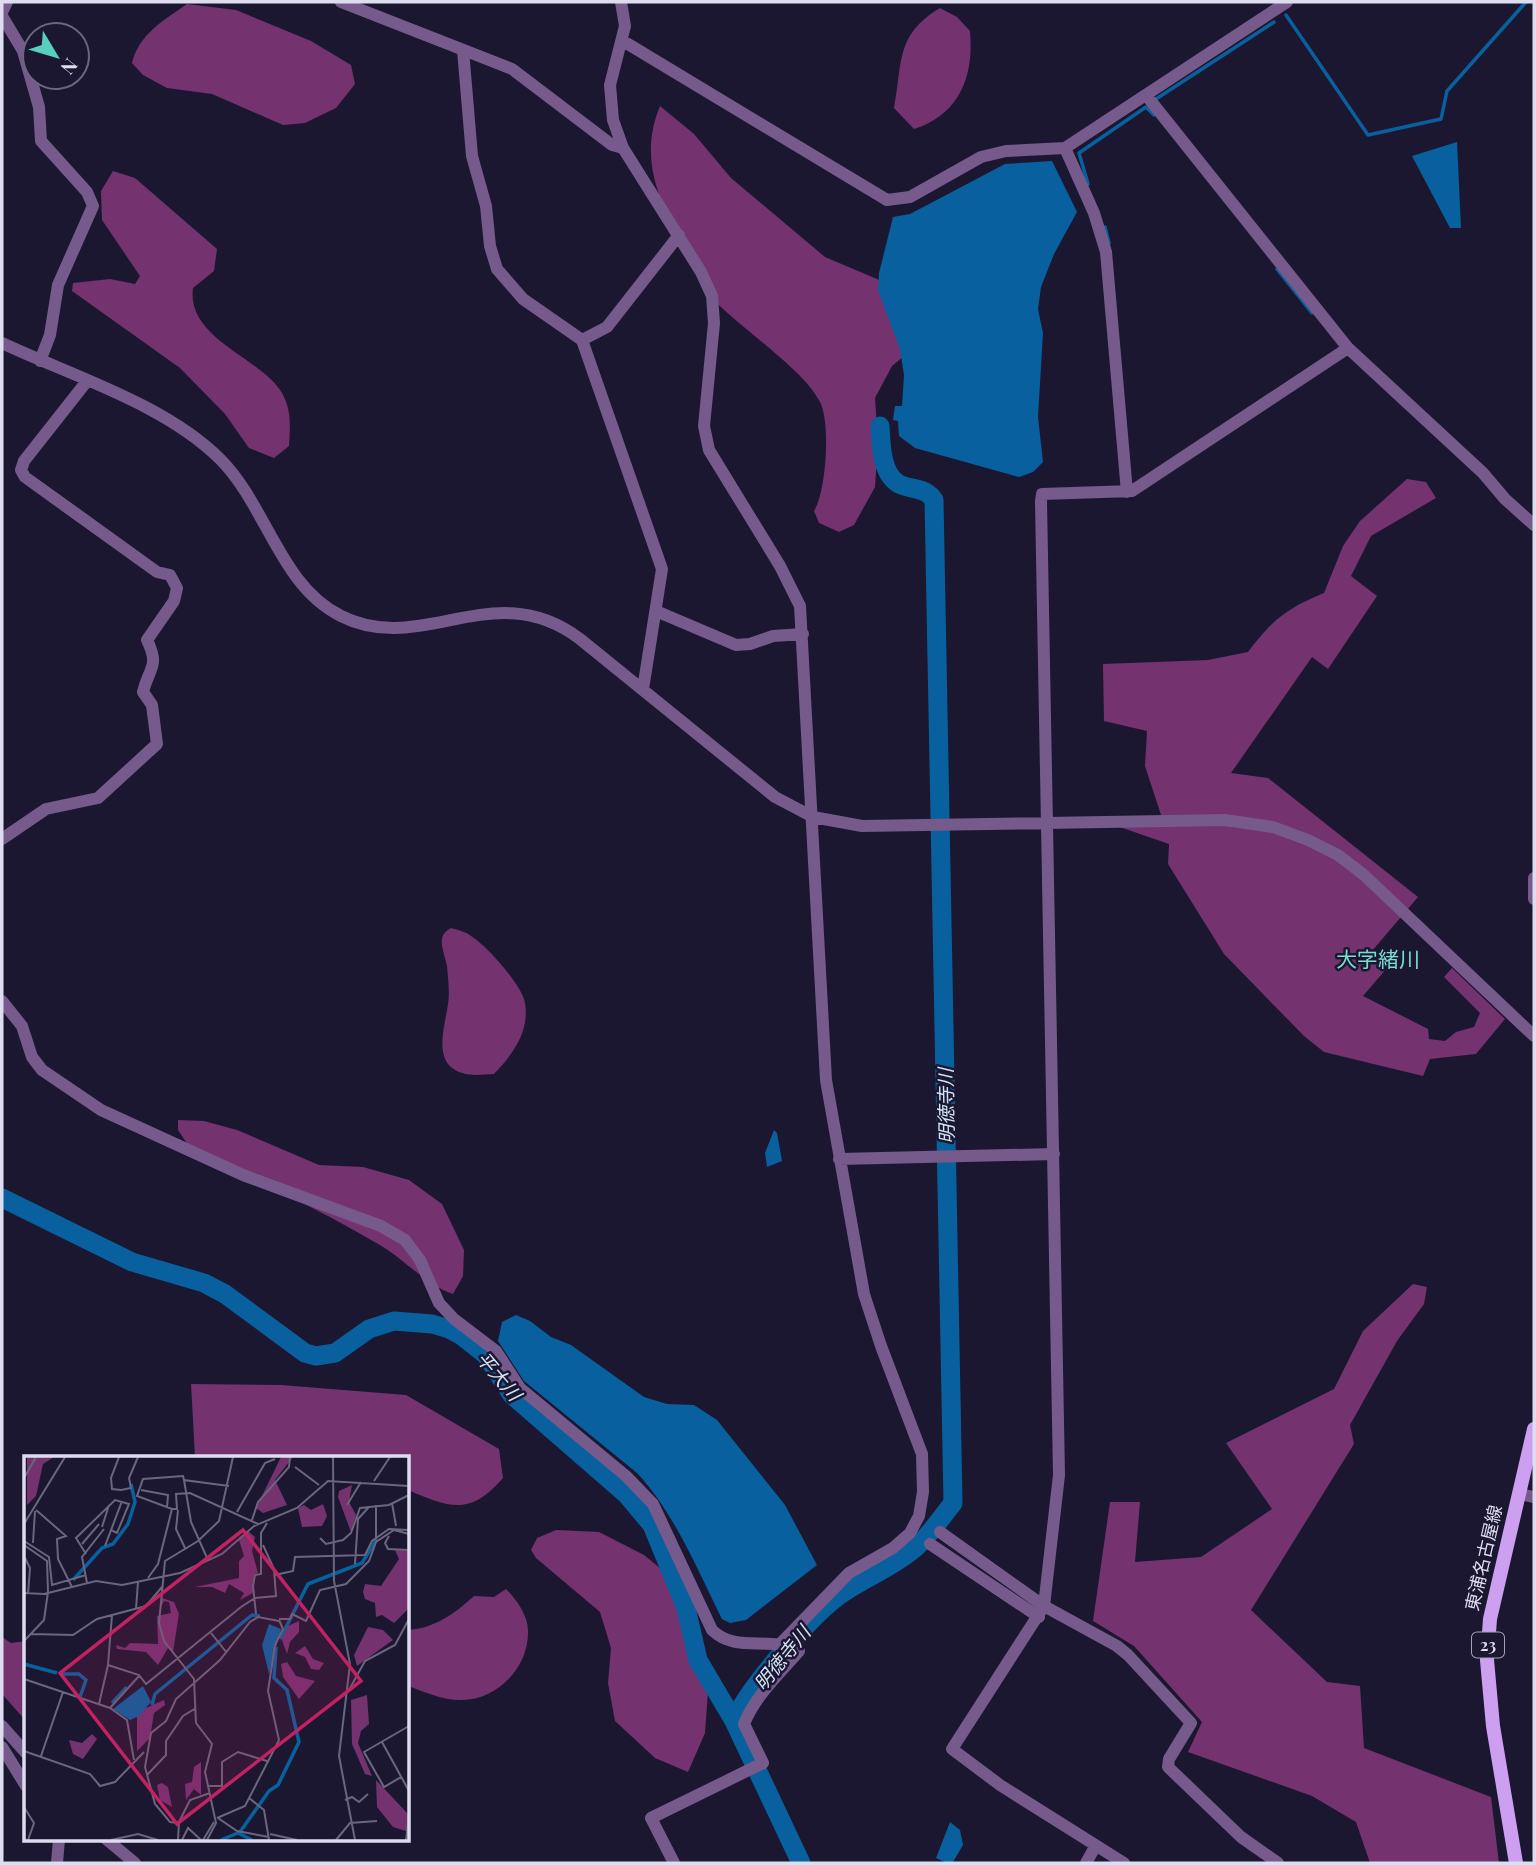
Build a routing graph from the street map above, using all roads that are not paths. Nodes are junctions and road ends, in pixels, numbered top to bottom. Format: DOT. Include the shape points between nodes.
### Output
graph roads {
  1 [pos="7,2"];
  2 [pos="341,2"];
  3 [pos="621,2"];
  4 [pos="1287,2"];
  5 [pos="2,14"];
  6 [pos="623,41"];
  7 [pos="463,50"];
  8 [pos="1146,95"];
  9 [pos="623,148"];
  10 [pos="1065,148"];
  11 [pos="679,235"];
  12 [pos="582,340"];
  13 [pos="2,343"];
  14 [pos="1348,348"];
  15 [pos="40,361"];
  16 [pos="87,381"];
  17 [pos="1127,492"];
  18 [pos="1534,525"];
  19 [pos="656,611"];
  20 [pos="803,634"];
  21 [pos="643,689"];
  22 [pos="813,817"];
  23 [pos="1047,822"];
  24 [pos="2,839"];
  25 [pos="1534,878"];
  26 [pos="1534,899"];
  27 [pos="2,1001"];
  28 [pos="1534,1036"];
  29 [pos="1054,1154"];
  30 [pos="839,1159"];
  31 [pos="1534,1429"];
  32 [pos="1519,1494"];
  33 [pos="1534,1497"];
  34 [pos="940,1532"];
  35 [pos="930,1544"];
  36 [pos="1042,1612"];
  37 [pos="782,1643"];
  38 [pos="4,1733"];
  39 [pos="2,1747"];
  40 [pos="24,1751"];
  41 [pos="24,1783"];
  42 [pos="59,1840"];
  43 [pos="107,1840"];
  44 [pos="1095,1847"];
  45 [pos="57,1863"];
  46 [pos="135,1863"];
  47 [pos="674,1863"];
  48 [pos="1086,1863"];
  49 [pos="1124,1863"];
  50 [pos="1278,1863"];
  51 [pos="1516,1863"];
  1 -- 5 [label="street"];
  2 -- 7 [label="street"];
  3 -- 6 [label="street"];
  4 -- 8 [label="street"];
  5 -- 15 [label="street" via="23,51 39,107 41,141 88,192 93,206 58,285 50,335"];
  6 -- 9 [label="street" via="610,85 613,120"];
  6 -- 10 [label="street" via="887,200 910,197 981,157"];
  7 -- 9 [label="street" via="526,77 612,145"];
  7 -- 12 [label="street" via="472,156 497,269 523,299"];
  8 -- 10 [label="street"];
  8 -- 14 [label="street"];
  9 -- 11 [label="street"];
  10 -- 17 [label="street" via="1106,252"];
  11 -- 12 [label="street" via="607,327"];
  11 -- 20 [label="street" via="708,285 714,307 704,426 709,450 791,585 800,606"];
  12 -- 19 [label="street" via="662,569"];
  13 -- 15 [label="street"];
  14 -- 17 [label="street"];
  14 -- 18 [label="street"];
  15 -- 16 [label="street"];
  16 -- 21 [label="street" via="175,423 219,458 249,495 300,582 318,602 339,615 362,624 397,628 477,614 528,614 569,630"];
  16 -- 24 [label="street" via="21,470 157,572 170,575 177,588 174,601 147,640 155,660 143,692 152,705 157,744 98,798 46,809"];
  17 -- 23 [label="street" via="1042,494"];
  19 -- 20 [label="street" via="736,645"];
  19 -- 21 [label="street"];
  20 -- 22 [label="street"];
  21 -- 22 [label="street" via="775,797"];
  22 -- 23 [label="street" via="862,826"];
  22 -- 30 [label="street" via="826,1080"];
  23 -- 28 [label="street" via="1225,820 1273,827 1308,840 1364,875"];
  23 -- 29 [label="street"];
  25 -- 26 [label="street"];
  27 -- 37 [label="street" via="22,1026 32,1057 43,1070 91,1104 243,1175 381,1226 405,1240 439,1303 454,1319 496,1351 520,1388 653,1504 712,1630 734,1643"];
  29 -- 30 [label="street"];
  29 -- 36 [label="street" via="1059,1475"];
  30 -- 37 [label="street" via="864,1294 922,1454 923,1492 919,1516 909,1533 849,1573"];
  31 -- 32 [label="main road, 東浦名古屋線 / 23"];
  32 -- 33 [label="street"];
  32 -- 51 [label="main road, 東浦名古屋線 / 23" via="1490,1619 1487,1660"];
  34 -- 36 [label="street"];
  35 -- 36 [label="street"];
  36 -- 44 [label="street" via="952,1749"];
  36 -- 50 [label="street" via="1117,1646 1189,1720 1191,1727 1168,1767 1241,1837"];
  37 -- 47 [label="street" via="799,1651 744,1724 762,1763 651,1818"];
  38 -- 40 [label="street"];
  39 -- 41 [label="street"];
  42 -- 45 [label="street"];
  43 -- 46 [label="street"];
  44 -- 48 [label="street"];
  44 -- 49 [label="street"];
}
